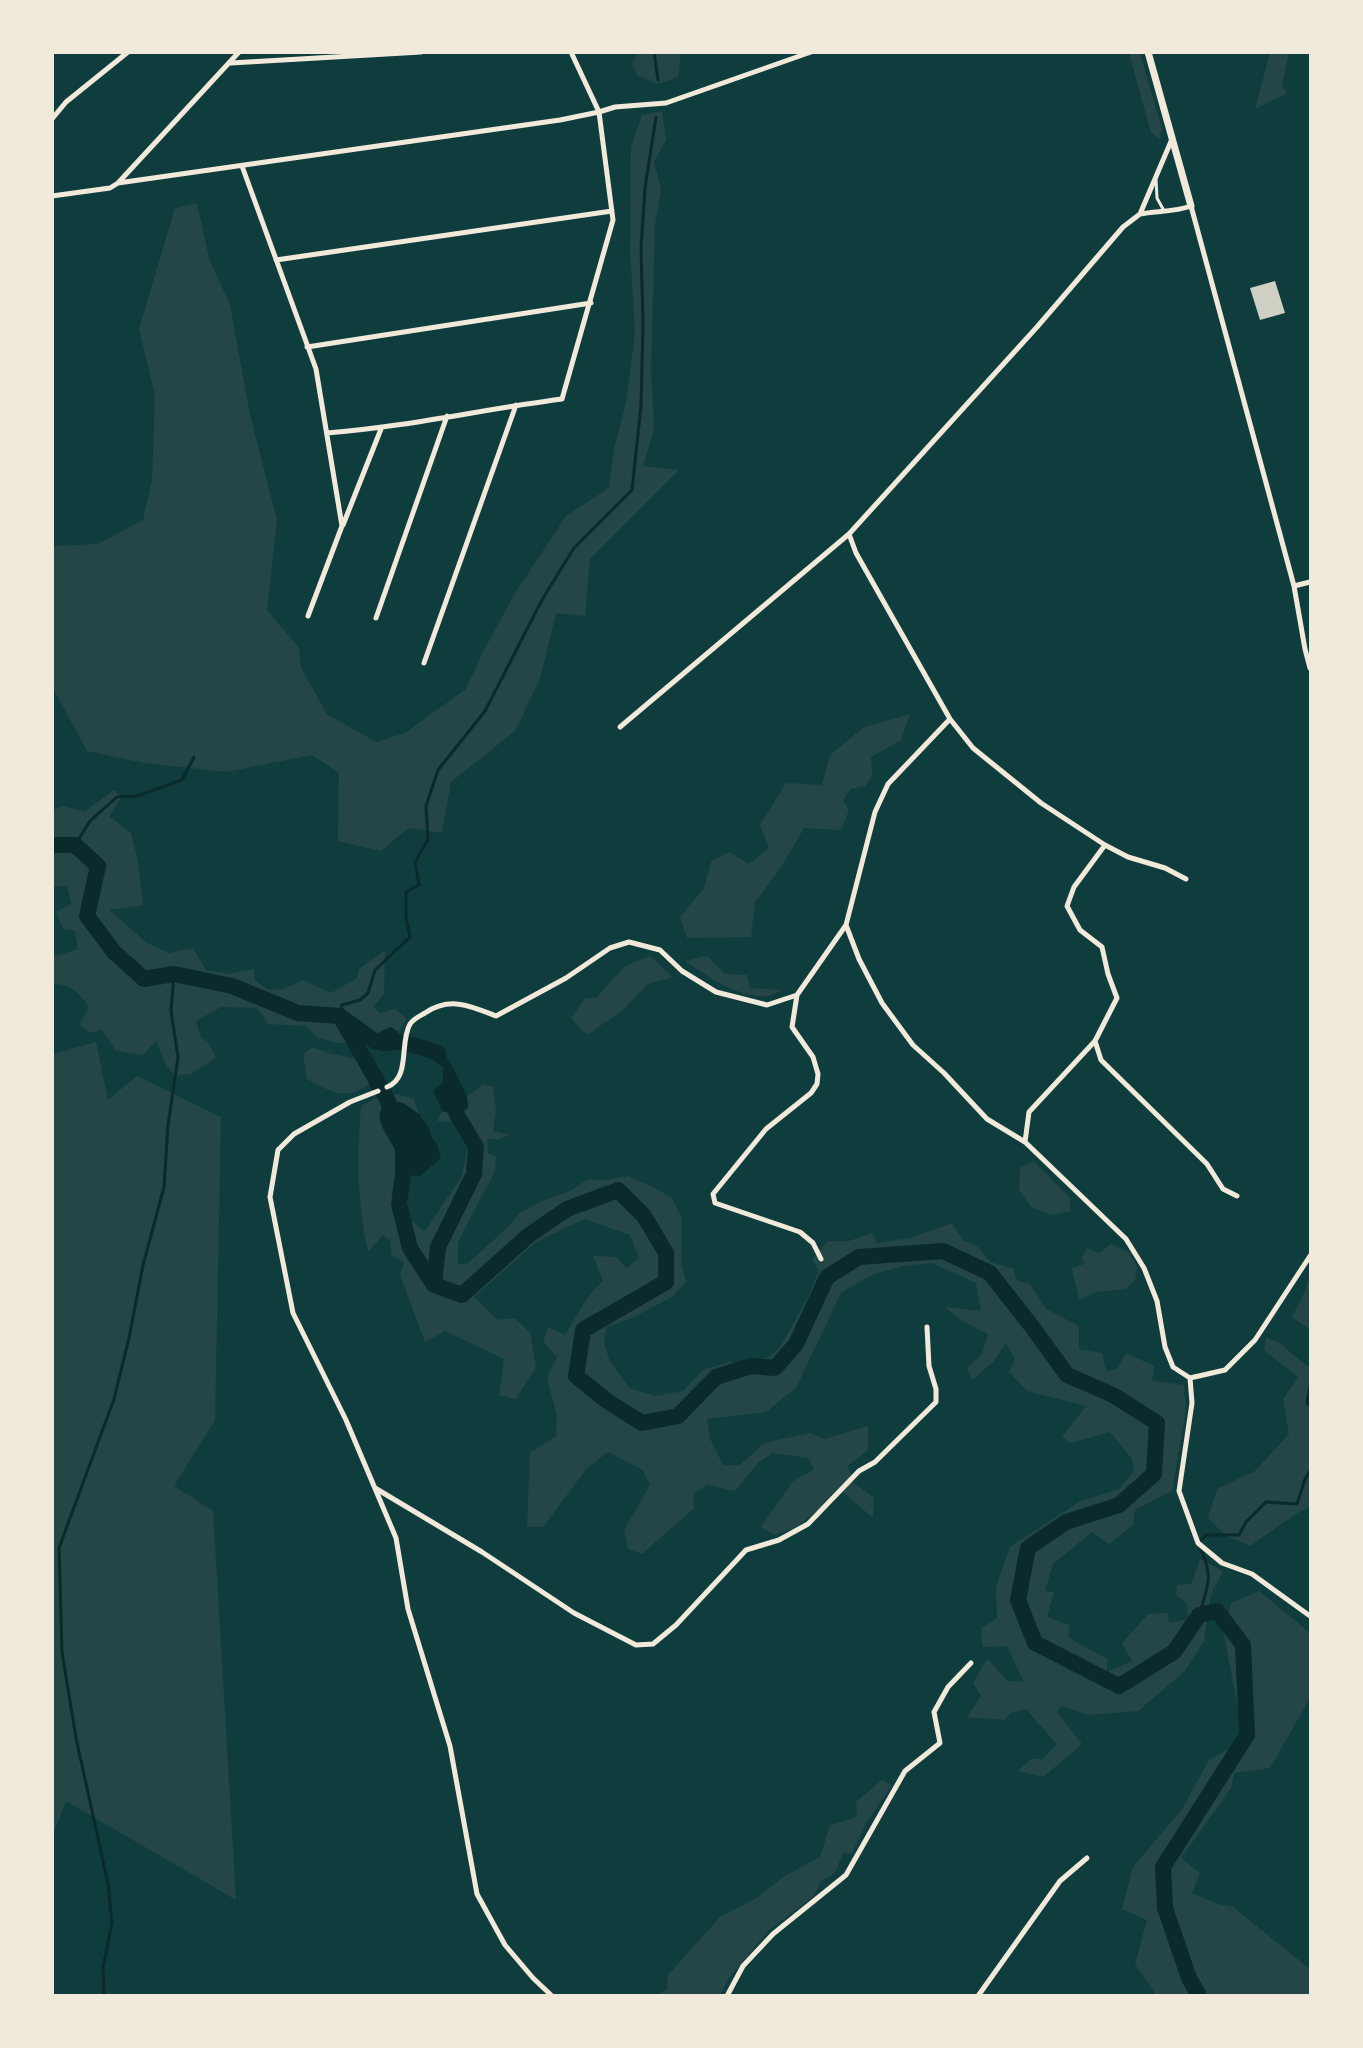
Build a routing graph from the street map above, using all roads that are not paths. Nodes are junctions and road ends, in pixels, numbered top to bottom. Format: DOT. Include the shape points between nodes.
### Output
graph roads {
  1 [pos="128,52"];
  2 [pos="239,52"];
  3 [pos="421,52"];
  4 [pos="571,52"];
  5 [pos="811,52"];
  6 [pos="1148,52"];
  7 [pos="231,63"];
  8 [pos="599,112"];
  9 [pos="52,119"];
  10 [pos="1172,139"];
  11 [pos="242,166"];
  12 [pos="1156,177"];
  13 [pos="118,183"];
  14 [pos="52,196"];
  15 [pos="1191,206"];
  16 [pos="1163,209"];
  17 [pos="612,212"];
  18 [pos="1140,214"];
  19 [pos="276,260"];
  20 [pos="591,303"];
  21 [pos="307,347"];
  22 [pos="516,405"];
  23 [pos="447,416"];
  24 [pos="381,429"];
  25 [pos="327,433"];
  26 [pos="342,526"];
  27 [pos="849,534"];
  28 [pos="1311,582"];
  29 [pos="1294,586"];
  30 [pos="308,616"];
  31 [pos="376,618"];
  32 [pos="424,663"];
  33 [pos="1311,668"];
  34 [pos="950,719"];
  35 [pos="620,727"];
  36 [pos="1105,845"];
  37 [pos="1186,879"];
  38 [pos="846,925"];
  39 [pos="796,994"];
  40 [pos="1095,1041"];
  41 [pos="387,1088"];
  42 [pos="378,1091"];
  43 [pos="1024,1142"];
  44 [pos="1237,1196"];
  45 [pos="1311,1256"];
  46 [pos="821,1259"];
  47 [pos="927,1327"];
  48 [pos="1190,1378"];
  49 [pos="373,1487"];
  50 [pos="1311,1616"];
  51 [pos="971,1663"];
  52 [pos="1087,1858"];
  53 [pos="552,1995"];
  54 [pos="727,1995"];
  55 [pos="978,1995"];
  1 -- 9 [label="street" via="66,102"];
  2 -- 7 [label="street"];
  3 -- 7 [label="street"];
  4 -- 8 [label="street"];
  5 -- 8 [label="street" via="666,103"];
  6 -- 10 [label="street"];
  7 -- 13 [label="street"];
  8 -- 11 [label="street"];
  8 -- 17 [label="street"];
  10 -- 12 [label="street"];
  10 -- 15 [label="street"];
  11 -- 13 [label="street"];
  11 -- 19 [label="street"];
  12 -- 16 [label="lane" via="1157,198"];
  12 -- 18 [label="street"];
  13 -- 14 [label="street" via="110,188"];
  15 -- 16 [label="street" via="1178,211"];
  15 -- 29 [label="street"];
  16 -- 18 [label="street"];
  17 -- 19 [label="street"];
  17 -- 20 [label="street"];
  18 -- 27 [label="street" via="1123,227"];
  19 -- 21 [label="street"];
  20 -- 21 [label="street"];
  20 -- 22 [label="street" via="562,399"];
  21 -- 25 [label="street" via="316,369"];
  22 -- 23 [label="street"];
  22 -- 32 [label="street"];
  23 -- 24 [label="street"];
  23 -- 31 [label="street"];
  24 -- 25 [label="street"];
  24 -- 26 [label="street"];
  25 -- 26 [label="street"];
  26 -- 30 [label="street"];
  27 -- 34 [label="street"];
  27 -- 35 [label="street"];
  28 -- 29 [label="street"];
  29 -- 33 [label="street"];
  34 -- 36 [label="street" via="973,748 1041,803"];
  34 -- 38 [label="street" via="888,784 875,812"];
  36 -- 37 [label="street"];
  36 -- 40 [label="street" via="1074,886 1067,906 1080,930 1102,947 1117,998"];
  38 -- 39 [label="street"];
  38 -- 43 [label="street" via="882,1003 913,1045 987,1119"];
  39 -- 41 [label="street" via="766,1005 716,992 682,971 660,950 629,942 610,948 566,978 496,1016 464,1003 434,1007 411,1022 405,1037 401,1074"];
  39 -- 46 [label="street" via="792,1027 813,1057 817,1084 811,1094 766,1129 712,1198 715,1203 800,1232 813,1243"];
  40 -- 43 [label="street" via="1029,1112"];
  40 -- 44 [label="street" via="1101,1060 1207,1164 1223,1189"];
  42 -- 49 [label="street" via="294,1134 278,1150 270,1197 293,1313 346,1419"];
  43 -- 48 [label="street" via="1126,1239 1144,1268 1156,1301 1164,1347 1173,1367"];
  45 -- 48 [label="street" via="1255,1340 1225,1370"];
  47 -- 49 [label="street" via="936,1402 875,1462 859,1471 808,1524 779,1540 746,1550 653,1644 636,1645 574,1613"];
  48 -- 50 [label="street" via="1192,1403 1179,1491 1198,1543 1222,1563 1252,1574"];
  49 -- 53 [label="street" via="396,1538 408,1609 450,1746 477,1894 505,1945"];
  51 -- 54 [label="street" via="948,1688 934,1712 940,1743 905,1771 846,1875 773,1934 743,1966"];
  52 -- 55 [label="street" via="1060,1881"];
}
